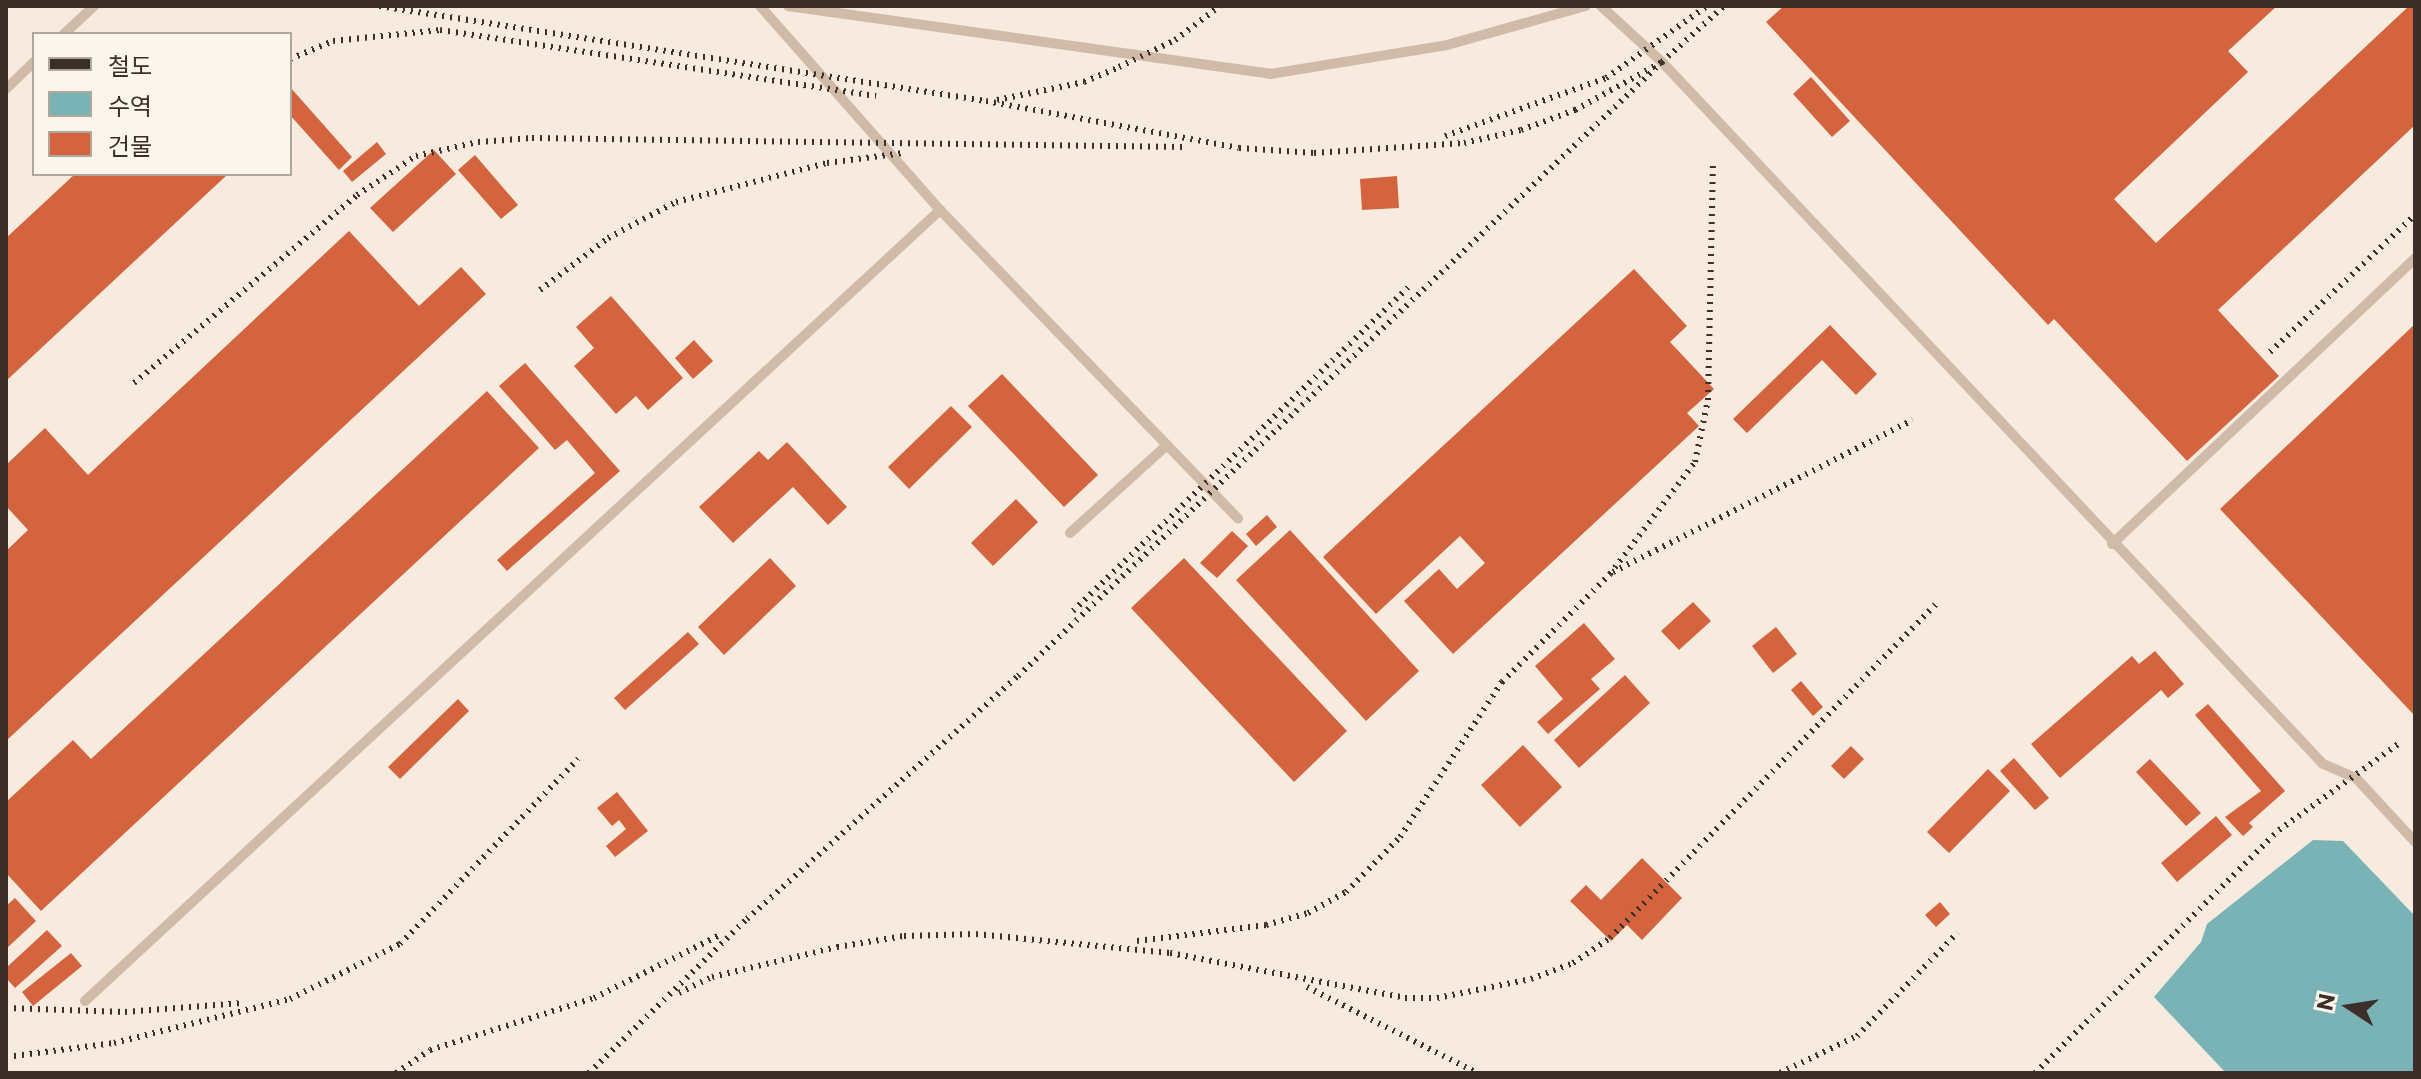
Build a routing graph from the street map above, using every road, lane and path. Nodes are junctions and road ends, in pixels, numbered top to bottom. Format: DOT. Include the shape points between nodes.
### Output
graph roads {
  1 [pos="94,6"];
  2 [pos="760,6"];
  3 [pos="788,6"];
  4 [pos="1586,6"];
  5 [pos="1601,6"];
  6 [pos="66,32"];
  7 [pos="32,64"];
  8 [pos="6,89"];
  9 [pos="940,210"];
  10 [pos="2415,258"];
  11 [pos="1167,445"];
  12 [pos="1238,519"];
  13 [pos="1070,533"];
  14 [pos="2112,544"];
  15 [pos="2415,842"];
  16 [pos="85,1001"];
  1 -- 6 [label="lane"];
  2 -- 9 [label="lane"];
  3 -- 4 [label="lane" via="1270,74 1447,45"];
  5 -- 14 [label="lane" via="1662,62"];
  7 -- 8 [label="lane"];
  9 -- 11 [label="lane"];
  9 -- 16 [label="lane"];
  10 -- 14 [label="lane"];
  11 -- 12 [label="lane"];
  11 -- 13 [label="lane"];
  14 -- 15 [label="lane" via="2323,764 2356,778"];
}
